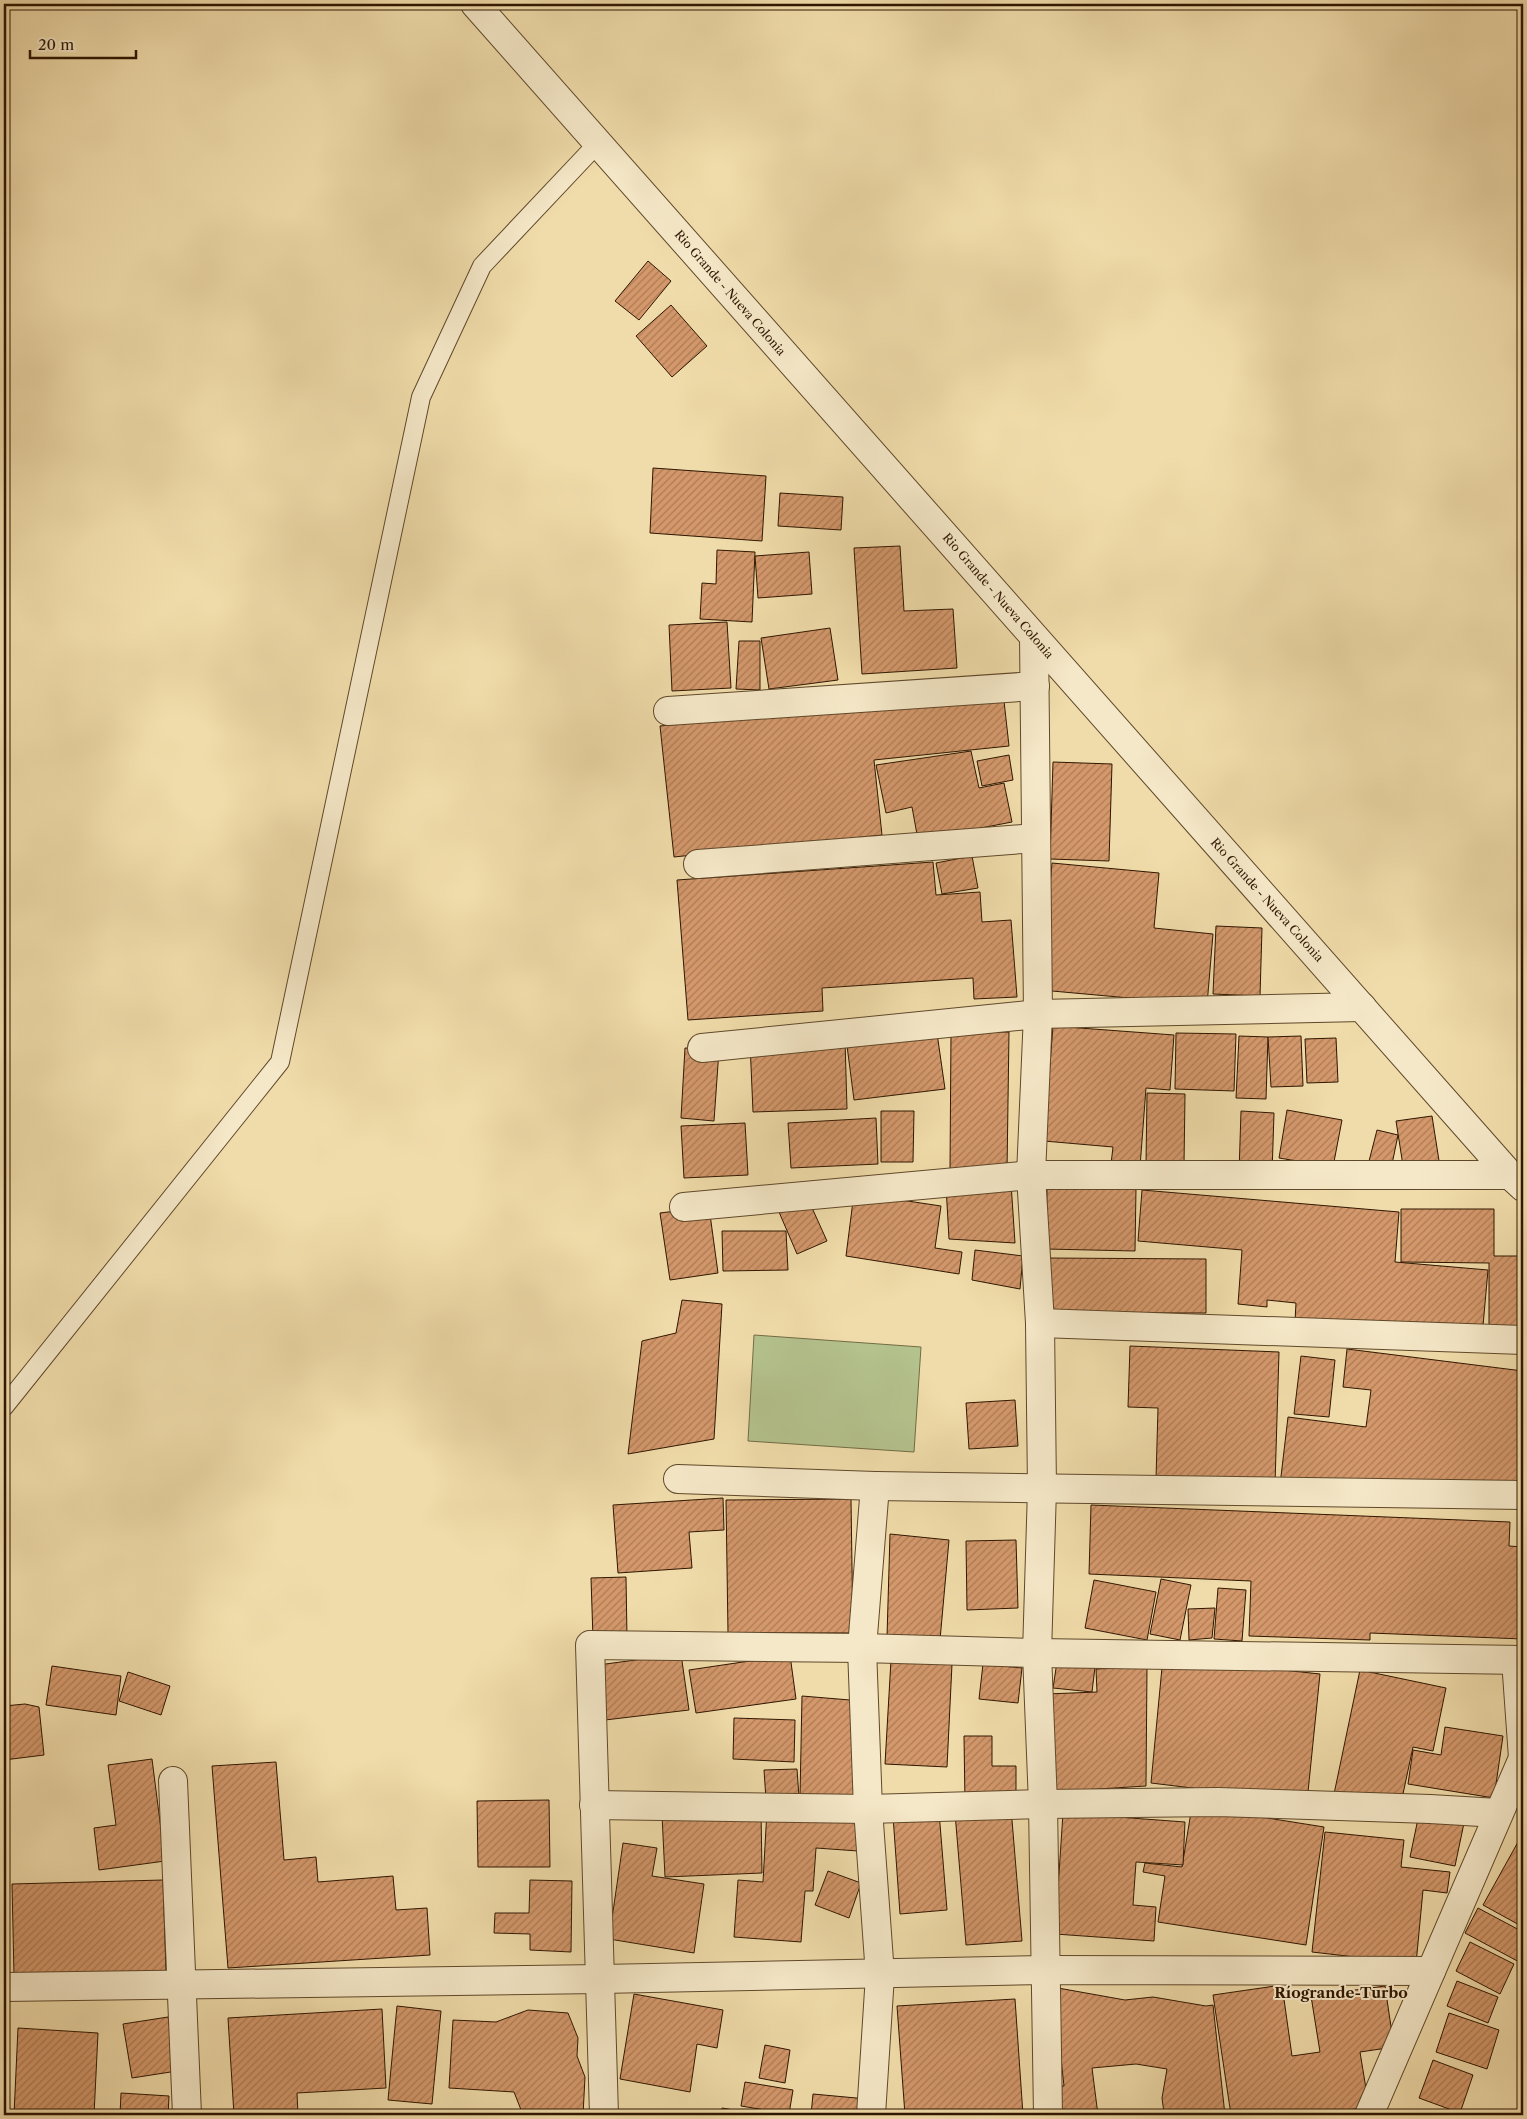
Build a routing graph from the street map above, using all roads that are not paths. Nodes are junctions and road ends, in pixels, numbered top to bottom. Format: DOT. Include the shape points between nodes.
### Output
graph roads {
  1 [pos="475,4"];
  2 [pos="598,143"];
  3 [pos="1034,638"];
  4 [pos="1034,686"];
  5 [pos="668,711"];
  6 [pos="1036,838"];
  7 [pos="698,864"];
  8 [pos="1362,1007"];
  9 [pos="1038,1014"];
  10 [pos="702,1048"];
  11 [pos="1031,1174"];
  12 [pos="1517,1181"];
  13 [pos="684,1207"];
  14 [pos="1040,1323"];
  15 [pos="1523,1340"];
  16 [pos="4,1407"];
  17 [pos="678,1479"];
  18 [pos="875,1486"];
  19 [pos="1042,1489"];
  20 [pos="1523,1495"];
  21 [pos="862,1648"];
  22 [pos="1037,1653"];
  23 [pos="1520,1660"];
  24 [pos="1523,1758"];
  25 [pos="173,1781"];
  26 [pos="1043,1804"];
  27 [pos="594,1805"];
  28 [pos="868,1809"];
  29 [pos="1498,1813"];
  30 [pos="1046,1970"];
  31 [pos="1431,1971"];
  32 [pos="880,1975"];
  33 [pos="600,1979"];
  34 [pos="182,1984"];
  35 [pos="4,1987"];
  36 [pos="187,2115"];
  37 [pos="604,2115"];
  38 [pos="871,2115"];
  39 [pos="1048,2115"];
  40 [pos="1369,2115"];
  1 -- 2 [label="street, Rio Grande - Nueva Colonia"];
  2 -- 3 [label="street, Rio Grande - Nueva Colonia"];
  2 -- 16 [label="lane" via="482,266 420,397 280,1062"];
  3 -- 4 [label="street"];
  3 -- 8 [label="street, Rio Grande - Nueva Colonia"];
  4 -- 5 [label="street"];
  4 -- 6 [label="street"];
  6 -- 7 [label="street"];
  6 -- 9 [label="street"];
  8 -- 9 [label="street"];
  8 -- 12 [label="street, Rio Grande - Nueva Colonia"];
  9 -- 10 [label="street"];
  9 -- 11 [label="street"];
  11 -- 12 [label="street"];
  11 -- 13 [label="street"];
  11 -- 14 [label="street"];
  14 -- 15 [label="street"];
  14 -- 19 [label="street"];
  17 -- 18 [label="street"];
  18 -- 19 [label="street"];
  18 -- 21 [label="street"];
  19 -- 20 [label="street"];
  19 -- 22 [label="street"];
  21 -- 22 [label="street"];
  21 -- 27 [label="street" via="590,1645"];
  21 -- 28 [label="street"];
  22 -- 23 [label="street"];
  22 -- 26 [label="street"];
  23 -- 24 [label="street"];
  24 -- 29 [label="street"];
  25 -- 34 [label="street"];
  26 -- 28 [label="street"];
  26 -- 29 [label="street" via="1218,1802"];
  26 -- 30 [label="street"];
  27 -- 28 [label="street"];
  27 -- 33 [label="street"];
  28 -- 32 [label="street"];
  29 -- 31 [label="street"];
  30 -- 31 [label="street"];
  30 -- 32 [label="street"];
  30 -- 39 [label="street"];
  31 -- 40 [label="street"];
  32 -- 33 [label="street"];
  32 -- 38 [label="street"];
  33 -- 34 [label="street"];
  33 -- 37 [label="street"];
  34 -- 35 [label="street"];
  34 -- 36 [label="street"];
}
